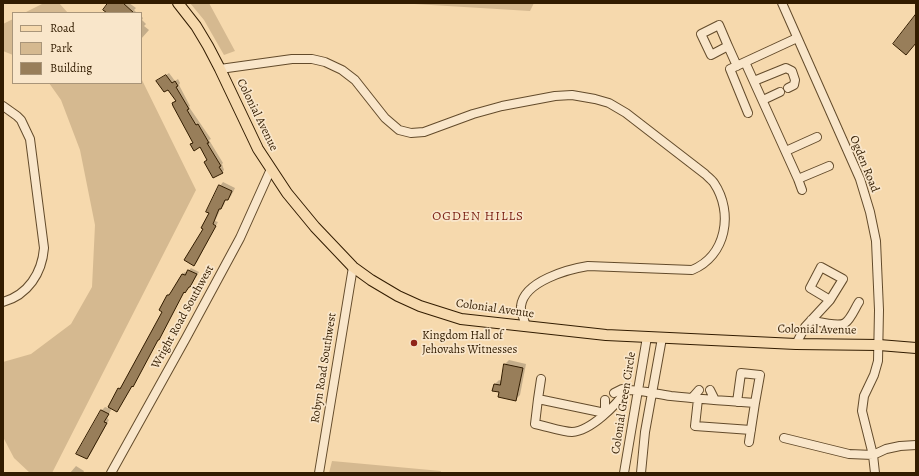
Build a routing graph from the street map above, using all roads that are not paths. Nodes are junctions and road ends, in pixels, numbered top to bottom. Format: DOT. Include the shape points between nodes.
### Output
graph roads {
  1 [pos="178,3"];
  2 [pos="782,3"];
  3 [pos="797,38"];
  4 [pos="728,46"];
  5 [pos="745,62"];
  6 [pos="736,66"];
  7 [pos="220,68"];
  8 [pos="754,81"];
  9 [pos="763,100"];
  10 [pos="3,106"];
  11 [pos="748,113"];
  12 [pos="817,137"];
  13 [pos="786,151"];
  14 [pos="830,166"];
  15 [pos="271,169"];
  16 [pos="798,179"];
  17 [pos="802,190"];
  18 [pos="353,267"];
  19 [pos="830,300"];
  20 [pos="3,302"];
  21 [pos="859,302"];
  22 [pos="811,320"];
  23 [pos="526,327"];
  24 [pos="646,337"];
  25 [pos="662,338"];
  26 [pos="796,344"];
  27 [pos="879,344"];
  28 [pos="916,348"];
  29 [pos="541,379"];
  30 [pos="627,390"];
  31 [pos="638,390"];
  32 [pos="699,390"];
  33 [pos="710,390"];
  34 [pos="614,393"];
  35 [pos="652,394"];
  36 [pos="695,398"];
  37 [pos="538,400"];
  38 [pos="605,400"];
  39 [pos="715,400"];
  40 [pos="737,402"];
  41 [pos="755,403"];
  42 [pos="606,413"];
  43 [pos="751,430"];
  44 [pos="784,438"];
  45 [pos="749,442"];
  46 [pos="916,445"];
  47 [pos="873,455"];
  48 [pos="111,473"];
  49 [pos="319,473"];
  50 [pos="624,473"];
  51 [pos="641,473"];
  52 [pos="875,473"];
  1 -- 7 [label="main road, Colonial Avenue" via="196,26"];
  2 -- 3 [label="street, Ogden Road"];
  3 -- 5 [label="street"];
  3 -- 27 [label="street, Ogden Road" via="860,179 870,212 876,241"];
  4 -- 6 [label="street"];
  5 -- 6 [label="street"];
  5 -- 8 [label="street"];
  6 -- 11 [label="street" via="730,69"];
  7 -- 15 [label="main road, Colonial Avenue" via="248,130"];
  7 -- 23 [label="street" via="292,59 325,62 355,80 385,118 400,130 411,133 424,132 502,106 555,96 572,95 595,99 609,103 626,113 714,183 725,214 724,229 718,248 708,261 692,270 588,266 558,274 538,283 525,296 521,306"];
  8 -- 9 [label="street"];
  8 -- 9 [label="street" via="786,68 792,71 796,80 794,85"];
  9 -- 13 [label="street"];
  10 -- 20 [label="street" via="21,120 30,139 44,248 37,275 16,296"];
  12 -- 13 [label="street"];
  13 -- 16 [label="street"];
  14 -- 16 [label="street"];
  15 -- 18 [label="main road, Colonial Avenue" via="315,227"];
  15 -- 48 [label="street, Wright Road Southwest" via="240,238"];
  16 -- 17 [label="street"];
  18 -- 23 [label="main road, Colonial Avenue" via="391,292 420,306 461,319"];
  18 -- 49 [label="street, Robyn Road Southwest"];
  19 -- 19 [label="street" via="842,279 821,267 810,288"];
  19 -- 22 [label="street"];
  21 -- 22 [label="street" via="847,322 843,324"];
  22 -- 26 [label="street"];
  23 -- 24 [label="main road, Colonial Avenue"];
  24 -- 25 [label="main road, Colonial Avenue"];
  24 -- 31 [label="street, Colonial Green Circle"];
  25 -- 26 [label="main road, Colonial Avenue"];
  25 -- 35 [label="street"];
  26 -- 27 [label="main road, Colonial Avenue"];
  27 -- 28 [label="main road, Colonial Avenue"];
  27 -- 47 [label="street, Ogden Road" via="878,362 862,405 864,424"];
  29 -- 37 [label="street"];
  30 -- 31 [label="street"];
  30 -- 34 [label="street" via="622,389"];
  30 -- 42 [label="street"];
  31 -- 35 [label="street"];
  31 -- 50 [label="street, Colonial Green Circle"];
  32 -- 36 [label="street"];
  33 -- 39 [label="street"];
  35 -- 36 [label="street"];
  35 -- 51 [label="street"];
  36 -- 39 [label="street"];
  36 -- 43 [label="street" via="695,426"];
  37 -- 42 [label="street"];
  37 -- 42 [label="street" via="535,424 571,432 589,426"];
  38 -- 42 [label="street"];
  39 -- 40 [label="street"];
  40 -- 41 [label="street"];
  40 -- 41 [label="street" via="741,373 760,375"];
  41 -- 43 [label="street"];
  43 -- 45 [label="street"];
  44 -- 47 [label="street" via="849,454"];
  46 -- 47 [label="street" via="886,449"];
  47 -- 52 [label="street, Ogden Road"];
}
